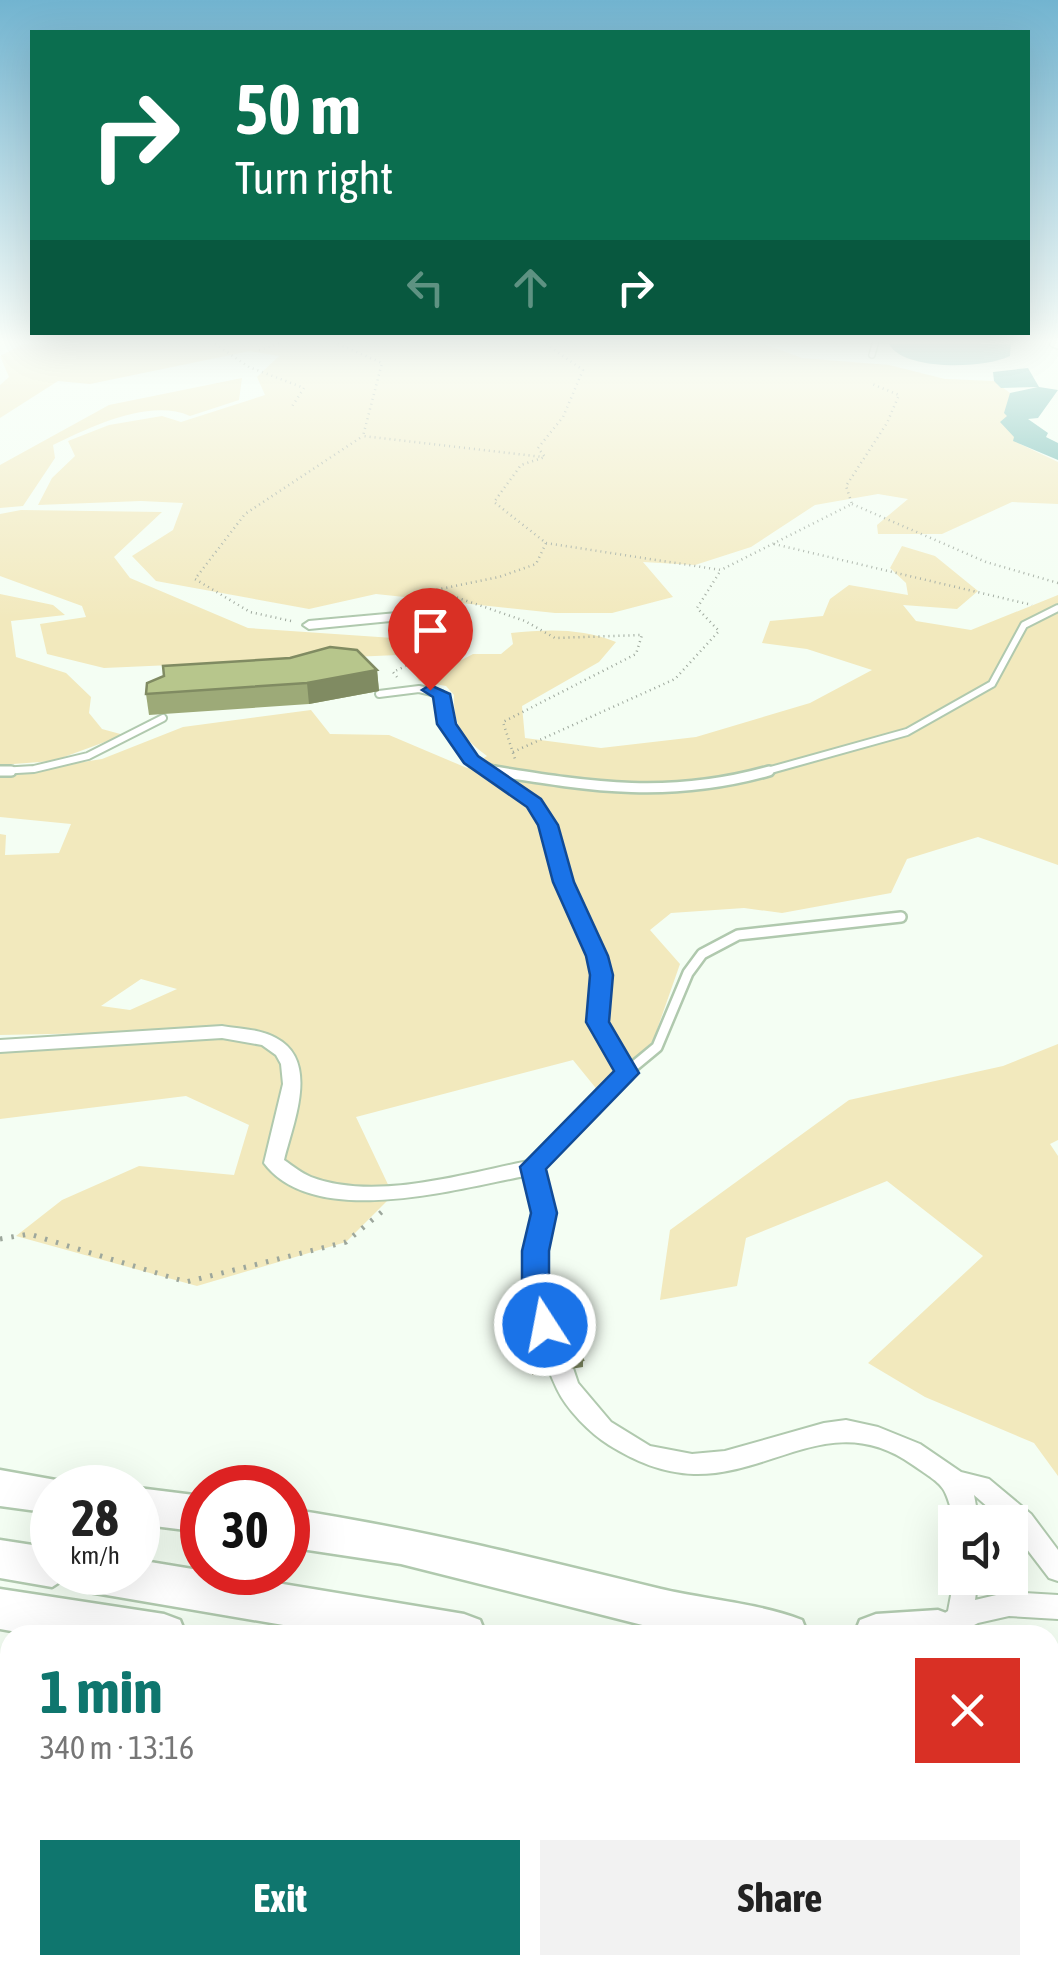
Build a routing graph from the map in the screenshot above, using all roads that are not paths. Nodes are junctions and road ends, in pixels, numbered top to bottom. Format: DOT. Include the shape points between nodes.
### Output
graph roads {
  1 [pos="1056,609"];
  2 [pos="397,617"];
  3 [pos="309,624"];
  4 [pos="379,694"];
  5 [pos="163,718"];
  6 [pos="488,770"];
  7 [pos="0,771"];
  8 [pos="901,917"];
  9 [pos="0,1046"];
  10 [pos="626,1073"];
  11 [pos="533,1167"];
  12 [pos="956,1482"];
  13 [pos="0,1488"];
  14 [pos="30,1492"];
  15 [pos="962,1505"];
  16 [pos="310,1531"];
  17 [pos="0,1559"];
  18 [pos="30,1564"];
  19 [pos="1058,1570"];
  20 [pos="160,1584"];
  21 [pos="959,1595"];
  22 [pos="1058,1607"];
  23 [pos="0,1609"];
  24 [pos="101,1625"];
  25 [pos="404,1625"];
  26 [pos="741,1625"];
  27 [pos="945,1625"];
  28 [pos="951,1625"];
  1 -- 6 [label="lane" via="1024,625 992,684 908,732 687,789 588,786"];
  2 -- 3 [label="street"];
  4 -- 6 [label="lane" via="441,694 456,742"];
  5 -- 7 [label="lane" via="81,757"];
  6 -- 10 [label="lane" via="534,803 548,825 602,975 598,1022"];
  8 -- 10 [label="lane" via="738,935 702,954 657,1047"];
  9 -- 11 [label="street" via="209,1032 266,1040 283,1051 291,1074 274,1163 290,1179 320,1191 360,1196"];
  10 -- 11 [label="lane"];
  11 -- 12 [label="street" via="544,1213 536,1290 568,1388 603,1428 645,1455 692,1464 846,1430 897,1443"];
  12 -- 15 [label="street"];
  12 -- 19 [label="street" via="980,1486 1004,1504"];
  13 -- 14 [label="highway"];
  16 -- 26 [label="highway" via="401,1545"];
  17 -- 18 [label="highway"];
  20 -- 25 [label="highway"];
  21 -- 27 [label="street"];
  22 -- 28 [label="street" via="998,1605"];
  23 -- 24 [label="highway"];
}
